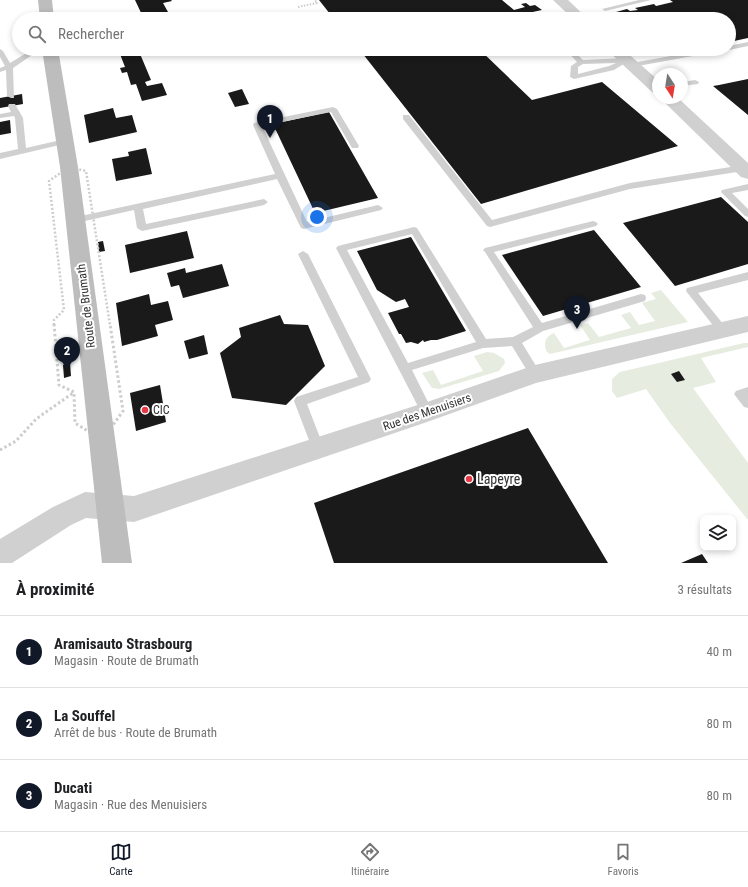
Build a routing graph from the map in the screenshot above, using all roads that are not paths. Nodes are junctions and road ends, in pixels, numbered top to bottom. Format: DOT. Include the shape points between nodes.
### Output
graph roads {
  1 [pos="45,0"];
  2 [pos="560,0"];
  3 [pos="648,0"];
  4 [pos="605,9"];
  5 [pos="46,12"];
  6 [pos="574,12"];
  7 [pos="748,44"];
  8 [pos="736,47"];
  9 [pos="0,52"];
  10 [pos="27,56"];
  11 [pos="51,56"];
  12 [pos="575,56"];
  13 [pos="622,56"];
  14 [pos="675,56"];
  15 [pos="581,62"];
  16 [pos="629,63"];
  17 [pos="9,67"];
  18 [pos="0,70"];
  19 [pos="695,82"];
  20 [pos="688,83"];
  21 [pos="652,84"];
  22 [pos="11,96"];
  23 [pos="674,104"];
  24 [pos="0,116"];
  25 [pos="406,117"];
  26 [pos="65,142"];
  27 [pos="355,146"];
  28 [pos="22,151"];
  29 [pos="0,156"];
  30 [pos="745,171"];
  31 [pos="280,176"];
  32 [pos="748,187"];
  33 [pos="264,202"];
  34 [pos="138,207"];
  35 [pos="378,208"];
  36 [pos="748,214"];
  37 [pos="76,220"];
  38 [pos="593,224"];
  39 [pos="302,254"];
  40 [pos="748,276"];
  41 [pos="641,298"];
  42 [pos="748,324"];
  43 [pos="540,328"];
  44 [pos="723,330"];
  45 [pos="515,341"];
  46 [pos="482,344"];
  47 [pos="405,368"];
  48 [pos="535,374"];
  49 [pos="748,392"];
  50 [pos="748,403"];
  51 [pos="428,412"];
  52 [pos="318,448"];
  53 [pos="110,506"];
  54 [pos="0,555"];
  55 [pos="117,563"];
  1 -- 5 [label="main road"];
  2 -- 6 [label="street"];
  3 -- 4 [label="lane"];
  7 -- 8 [label="lane"];
  9 -- 17 [label="lane"];
  10 -- 17 [label="lane"];
  11 -- 26 [label="main road, Route de Brumath"];
  12 -- 15 [label="lane"];
  13 -- 16 [label="street"];
  14 -- 16 [label="lane"];
  15 -- 16 [label="lane"];
  15 -- 16 [label="lane" via="575,66 574,77"];
  16 -- 21 [label="street"];
  17 -- 18 [label="lane"];
  17 -- 22 [label="lane"];
  19 -- 20 [label="lane"];
  23 -- 30 [label="street"];
  24 -- 28 [label="lane" via="14,109 19,118"];
  25 -- 30 [label="lane" via="490,224 630,186"];
  26 -- 28 [label="lane"];
  26 -- 37 [label="main road, Route de Brumath"];
  27 -- 31 [label="lane" via="333,109 257,125"];
  28 -- 29 [label="lane"];
  31 -- 34 [label="lane"];
  31 -- 35 [label="lane" via="304,226"];
  32 -- 36 [label="lane" via="725,192"];
  33 -- 34 [label="lane" via="142,228"];
  34 -- 37 [label="lane"];
  37 -- 53 [label="main road, Route de Brumath"];
  38 -- 43 [label="lane" via="488,250"];
  39 -- 52 [label="lane" via="365,379 300,401"];
  40 -- 44 [label="lane" via="691,291"];
  41 -- 43 [label="lane"];
  42 -- 44 [label="street, Rue des Menuisiers"];
  43 -- 45 [label="lane"];
  44 -- 48 [label="street, Rue des Menuisiers"];
  45 -- 46 [label="lane"];
  45 -- 48 [label="lane"];
  46 -- 47 [label="lane"];
  46 -- 47 [label="lane" via="414,230 342,248"];
  47 -- 51 [label="lane"];
  48 -- 51 [label="street, Rue des Menuisiers"];
  49 -- 50 [label="lane" via="740,394"];
  51 -- 52 [label="street, Rue des Menuisiers"];
  52 -- 53 [label="street, Rue des Menuisiers" via="134,508"];
  53 -- 54 [label="street, Rue des Menuisiers" via="85,505 62,516"];
  53 -- 55 [label="main road, Route de Brumath"];
}
